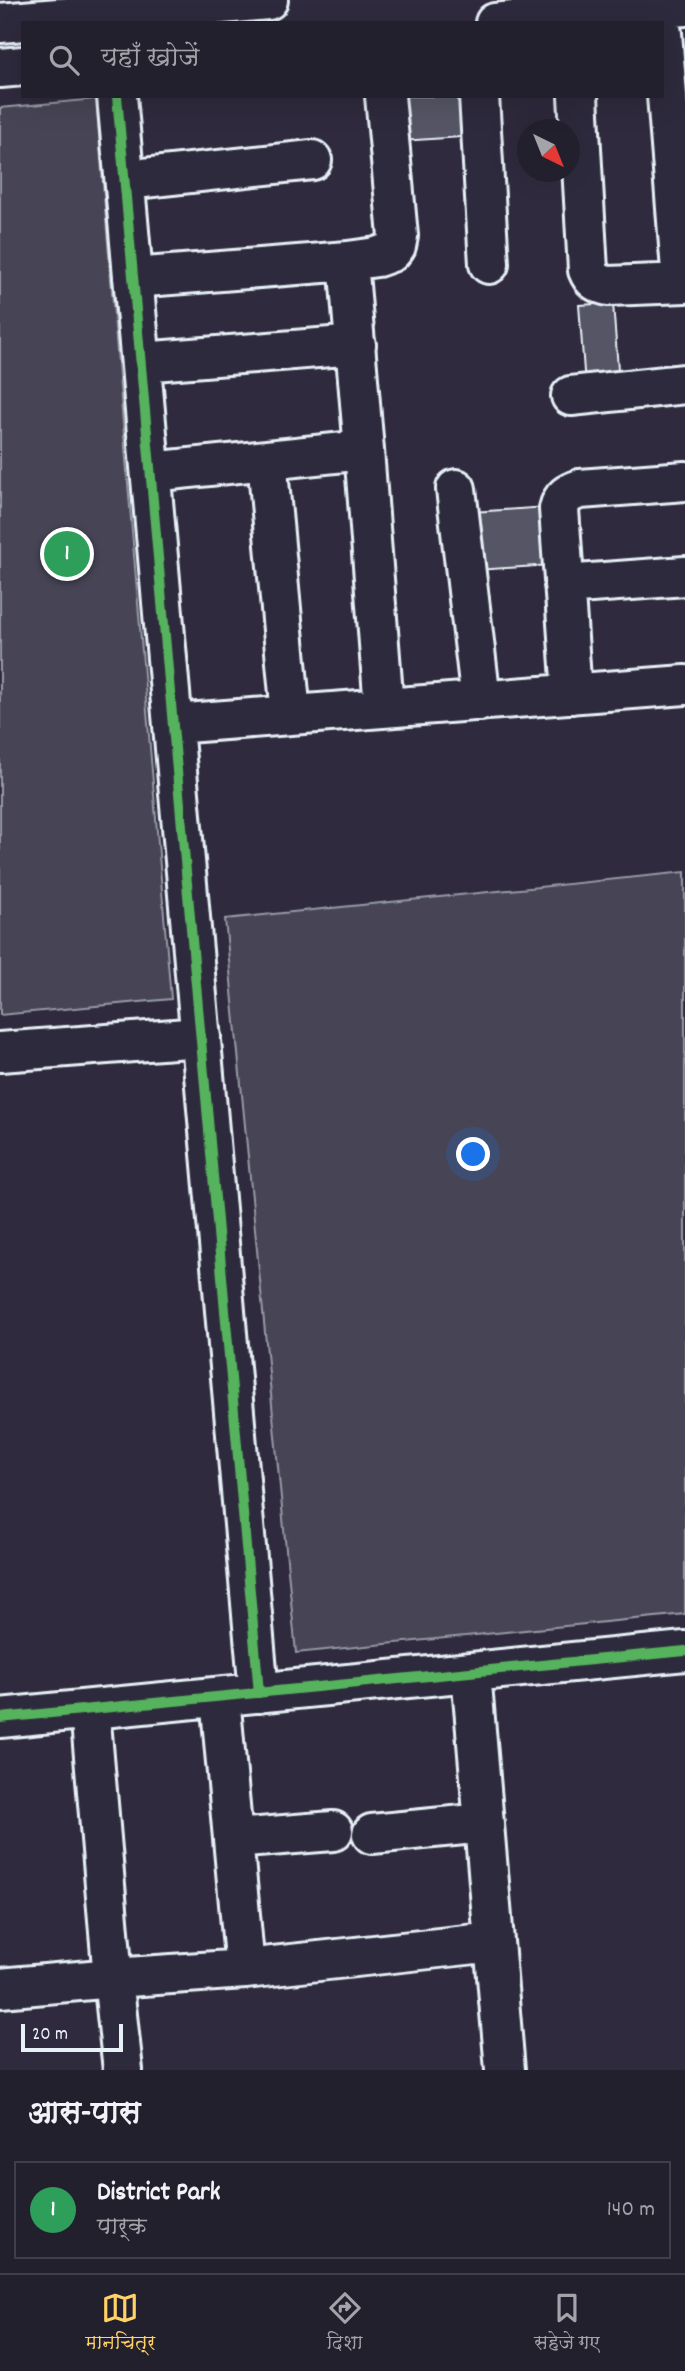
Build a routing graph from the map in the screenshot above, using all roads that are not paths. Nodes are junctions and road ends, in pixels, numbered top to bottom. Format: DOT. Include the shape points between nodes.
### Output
graph roads {
  1 [pos="268,0"];
  2 [pos="140,6"];
  3 [pos="667,17"];
  4 [pos="574,18"];
  5 [pos="527,21"];
  6 [pos="0,23"];
  7 [pos="21,66"];
  8 [pos="0,68"];
  9 [pos="117,98"];
  10 [pos="385,98"];
  11 [pos="479,98"];
  12 [pos="579,98"];
  13 [pos="312,160"];
  14 [pos="125,180"];
  15 [pos="348,261"];
  16 [pos="489,264"];
  17 [pos="133,278"];
  18 [pos="683,283"];
  19 [pos="356,345"];
  20 [pos="141,362"];
  21 [pos="685,384"];
  22 [pos="571,396"];
  23 [pos="365,450"];
  24 [pos="267,460"];
  25 [pos="151,472"];
  26 [pos="685,481"];
  27 [pos="456,489"];
  28 [pos="685,576"];
  29 [pos="564,585"];
  30 [pos="685,685"];
  31 [pos="572,694"];
  32 [pos="481,701"];
  33 [pos="384,708"];
  34 [pos="291,715"];
  35 [pos="173,724"];
  36 [pos="201,1037"];
  37 [pos="0,1052"];
  38 [pos="685,1651"];
  39 [pos="471,1672"];
  40 [pos="259,1693"];
  41 [pos="220,1697"];
  42 [pos="90,1710"];
  43 [pos="0,1718"];
  44 [pos="484,1823"];
  45 [pos="333,1831"];
  46 [pos="372,1834"];
  47 [pos="233,1839"];
  48 [pos="494,1942"];
  49 [pos="244,1969"];
  50 [pos="113,1978"];
  51 [pos="0,1988"];
  52 [pos="123,2070"];
  53 [pos="505,2070"];
  1 -- 2 [label="street"];
  2 -- 6 [label="street"];
  3 -- 4 [label="street"];
  3 -- 18 [label="street"];
  4 -- 5 [label="street"];
  7 -- 8 [label="street"];
  9 -- 14 [label="street"];
  10 -- 15 [label="street" via="396,246 384,256"];
  11 -- 16 [label="street"];
  12 -- 18 [label="street" via="592,278 608,286"];
  13 -- 14 [label="street"];
  14 -- 17 [label="street"];
  15 -- 17 [label="street"];
  15 -- 19 [label="street"];
  17 -- 20 [label="street"];
  19 -- 20 [label="street"];
  19 -- 23 [label="street"];
  20 -- 25 [label="street"];
  21 -- 22 [label="street"];
  23 -- 24 [label="street"];
  23 -- 33 [label="street"];
  24 -- 25 [label="street"];
  24 -- 34 [label="street"];
  25 -- 35 [label="street"];
  26 -- 29 [label="street" via="567,493 559,509"];
  27 -- 32 [label="street"];
  28 -- 29 [label="street"];
  29 -- 31 [label="street"];
  30 -- 31 [label="street"];
  31 -- 32 [label="street"];
  32 -- 33 [label="street"];
  33 -- 34 [label="street"];
  34 -- 35 [label="street"];
  35 -- 36 [label="street"];
  36 -- 37 [label="street"];
  36 -- 40 [label="street"];
  38 -- 39 [label="street"];
  39 -- 40 [label="street"];
  39 -- 44 [label="street"];
  40 -- 41 [label="street"];
  41 -- 42 [label="street"];
  41 -- 47 [label="street"];
  42 -- 43 [label="street"];
  42 -- 50 [label="street"];
  44 -- 46 [label="street"];
  44 -- 48 [label="street"];
  45 -- 47 [label="street"];
  47 -- 49 [label="street"];
  48 -- 49 [label="street"];
  48 -- 53 [label="street"];
  49 -- 50 [label="street"];
  50 -- 51 [label="street"];
  50 -- 52 [label="street"];
}
